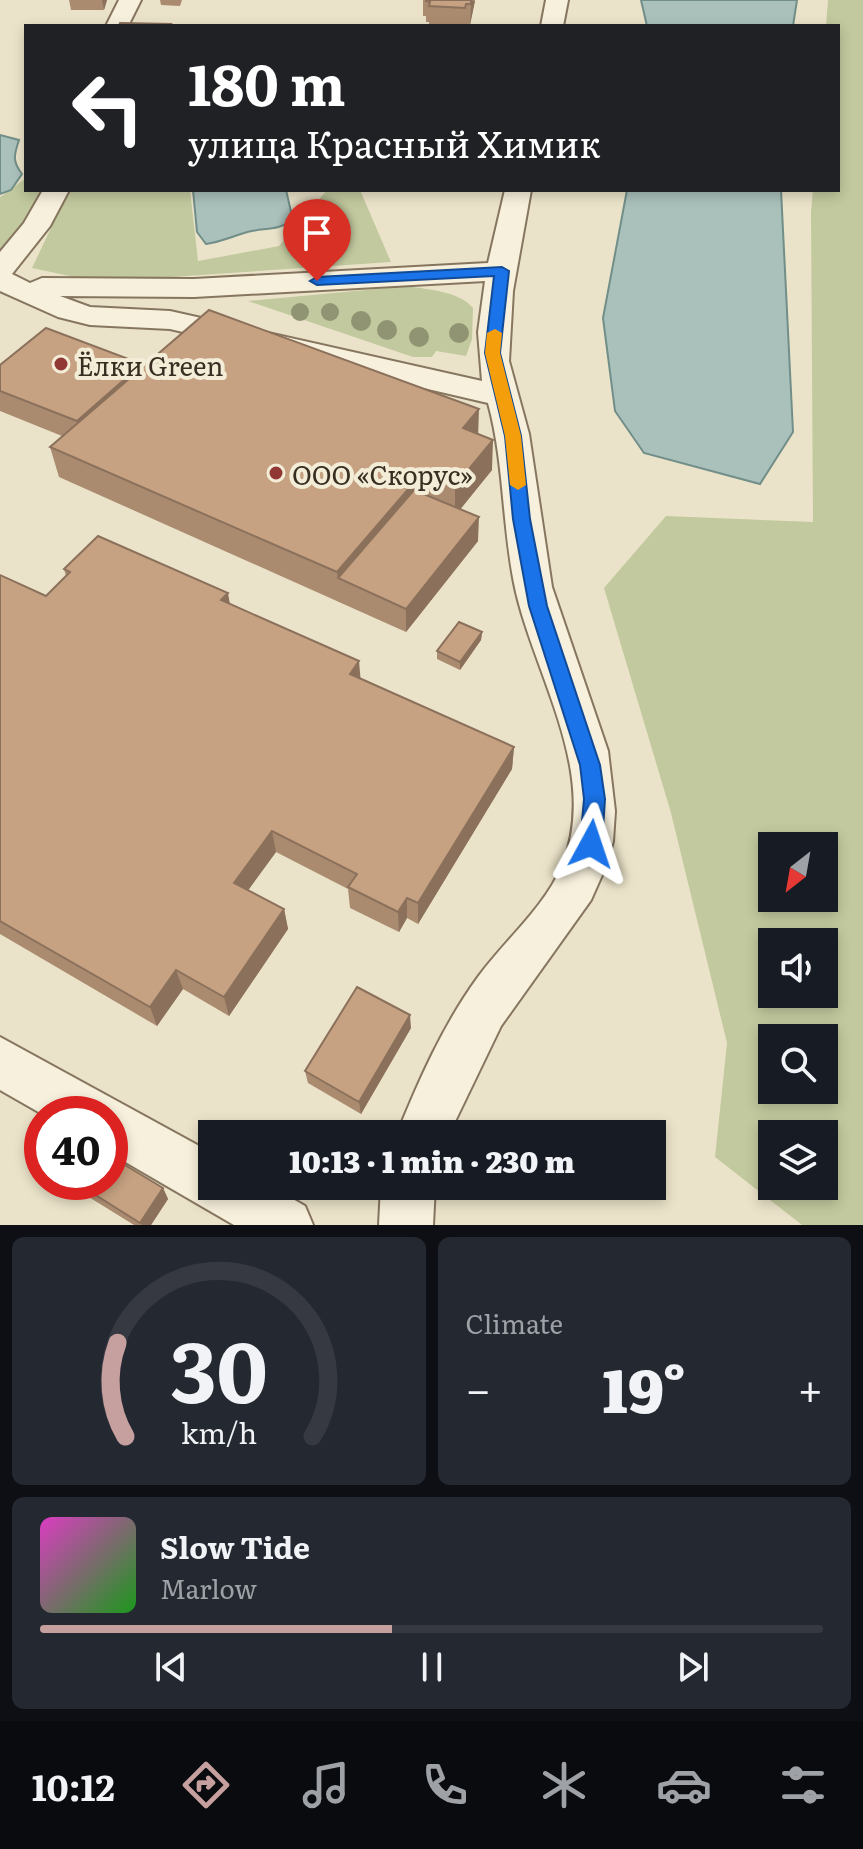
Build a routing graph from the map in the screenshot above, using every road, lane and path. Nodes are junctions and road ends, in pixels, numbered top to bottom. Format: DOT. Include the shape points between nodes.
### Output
graph roads {
  1 [pos="130,0"];
  2 [pos="557,0"];
  3 [pos="118,24"];
  4 [pos="552,24"];
  5 [pos="55,192"];
  6 [pos="518,192"];
  7 [pos="0,270"];
  8 [pos="502,271"];
  9 [pos="0,280"];
  10 [pos="194,288"];
  11 [pos="197,326"];
  12 [pos="504,396"];
  13 [pos="0,1062"];
  14 [pos="60,1096"];
  15 [pos="429,1120"];
  16 [pos="128,1134"];
  17 [pos="198,1175"];
  18 [pos="242,1200"];
  19 [pos="407,1200"];
  20 [pos="286,1225"];
  21 [pos="406,1225"];
  1 -- 3 [label="street"];
  2 -- 4 [label="street"];
  5 -- 7 [label="street" via="36,226"];
  6 -- 8 [label="street"];
  8 -- 10 [label="street"];
  8 -- 12 [label="street" via="493,353"];
  9 -- 10 [label="street" via="58,290"];
  9 -- 11 [label="street" via="90,316"];
  10 -- 11 [label="street"];
  11 -- 12 [label="street"];
  12 -- 15 [label="street" via="538,606 590,765 595,799 591,844 552,919 460,1051"];
  13 -- 14 [label="street"];
  16 -- 17 [label="street"];
  18 -- 20 [label="street"];
  19 -- 21 [label="street"];
}
